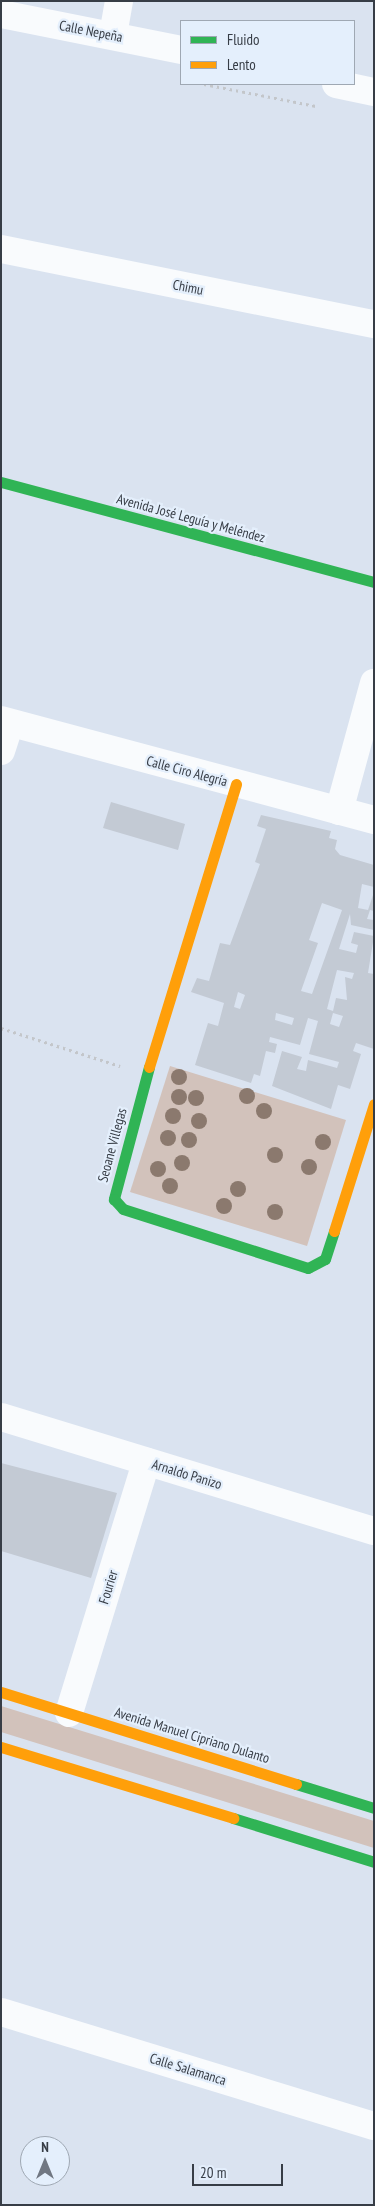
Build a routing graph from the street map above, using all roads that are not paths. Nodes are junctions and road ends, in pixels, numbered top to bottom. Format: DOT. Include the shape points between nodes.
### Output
graph roads {
  1 [pos="119,1"];
  2 [pos="1,14"];
  3 [pos="113,35"];
  4 [pos="180,50"];
  5 [pos="374,92"];
  6 [pos="332,96"];
  7 [pos="1,249"];
  8 [pos="374,324"];
  9 [pos="1,482"];
  10 [pos="374,582"];
  11 [pos="374,683"];
  12 [pos="5,722"];
  13 [pos="1,751"];
  14 [pos="236,784"];
  15 [pos="339,811"];
  16 [pos="374,820"];
  17 [pos="374,1104"];
  18 [pos="369,1140"];
  19 [pos="1,1417"];
  20 [pos="146,1462"];
  21 [pos="374,1531"];
  22 [pos="1,1692"];
  23 [pos="69,1713"];
  24 [pos="1,1747"];
  25 [pos="374,1808"];
  26 [pos="374,1862"];
  27 [pos="1,2012"];
  28 [pos="374,2126"];
  1 -- 3 [label="street"];
  2 -- 3 [label="street, Calle Nepeña"];
  3 -- 4 [label="street, Calle Nepeña"];
  5 -- 6 [label="street"];
  7 -- 8 [label="street, Chimu"];
  9 -- 10 [label="street, Avenida José Leguía y Meléndez"];
  11 -- 15 [label="street"];
  12 -- 13 [label="street"];
  12 -- 14 [label="street, Calle Ciro Alegría"];
  14 -- 15 [label="street, Calle Ciro Alegría"];
  14 -- 18 [label="street, Seoane Villegas" via="147,1074 114,1199 123,1209 308,1268 325,1259"];
  15 -- 16 [label="street, Calle Ciro Alegría"];
  17 -- 18 [label="street, Seoane Villegas"];
  19 -- 20 [label="street, Arnaldo Panizo"];
  20 -- 21 [label="street, Arnaldo Panizo"];
  20 -- 23 [label="street, Fourier"];
  22 -- 23 [label="street, Avenida Manuel Cipriano Dulanto"];
  23 -- 25 [label="street, Avenida Manuel Cipriano Dulanto"];
  24 -- 26 [label="street"];
  27 -- 28 [label="street, Calle Salamanca"];
}
